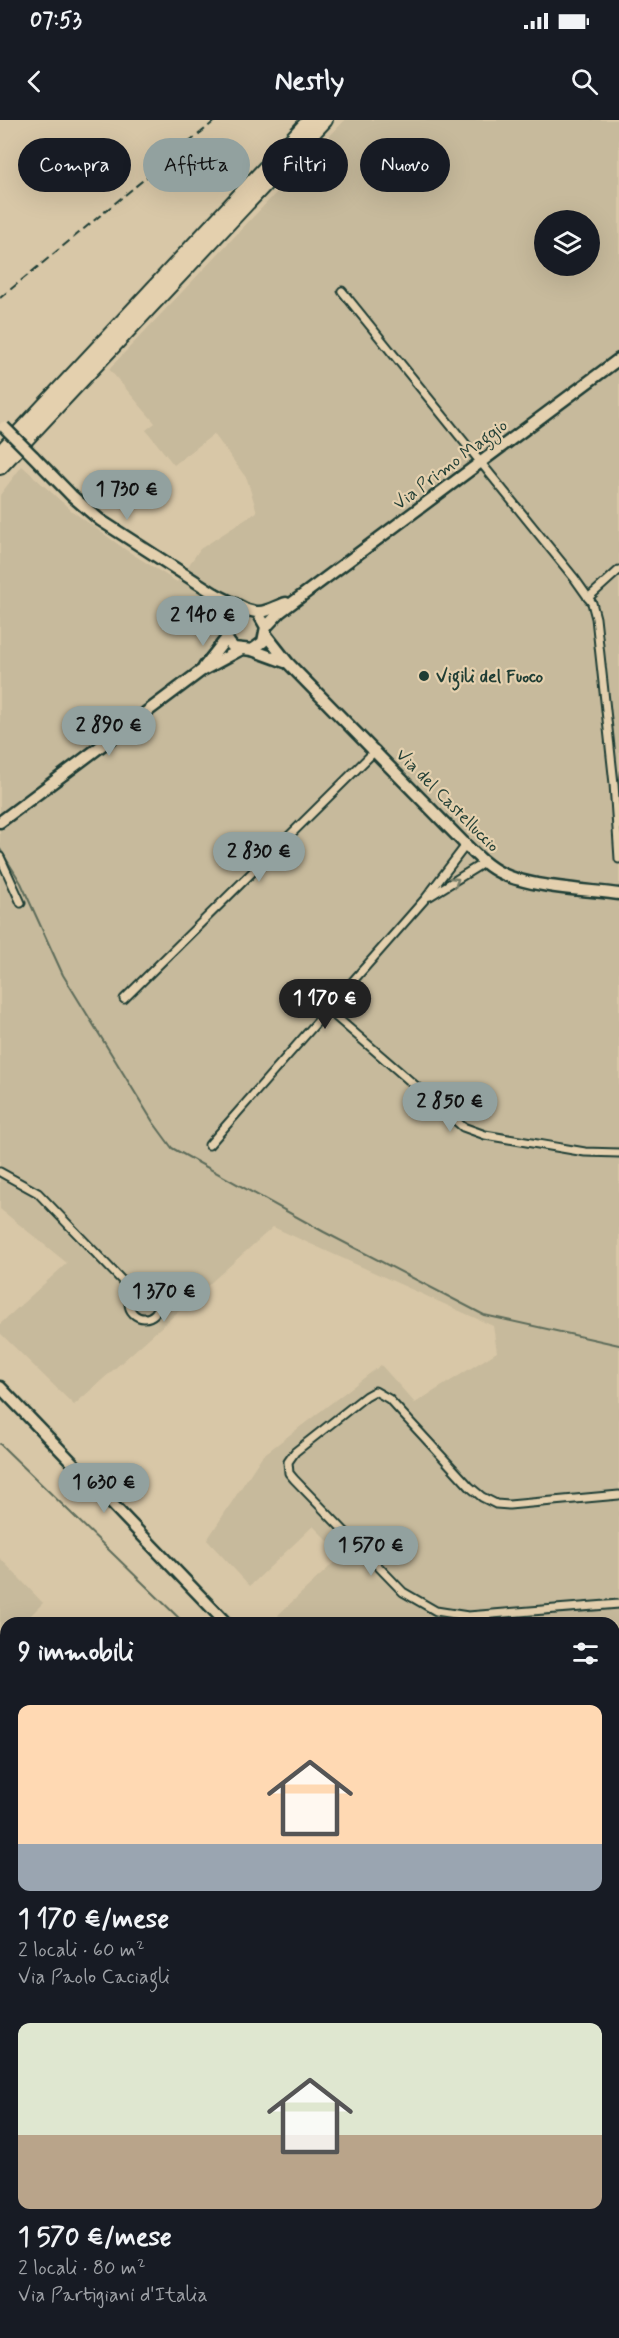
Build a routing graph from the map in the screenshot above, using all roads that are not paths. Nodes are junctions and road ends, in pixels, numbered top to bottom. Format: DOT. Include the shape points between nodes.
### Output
graph roads {
  1 [pos="310,120"];
  2 [pos="325,120"];
  3 [pos="342,291"];
  4 [pos="619,359"];
  5 [pos="2,425"];
  6 [pos="0,453"];
  7 [pos="479,462"];
  8 [pos="0,467"];
  9 [pos="619,570"];
  10 [pos="215,594"];
  11 [pos="300,597"];
  12 [pos="588,598"];
  13 [pos="245,609"];
  14 [pos="258,613"];
  15 [pos="225,626"];
  16 [pos="266,631"];
  17 [pos="226,639"];
  18 [pos="240,650"];
  19 [pos="252,650"];
  20 [pos="288,663"];
  21 [pos="201,671"];
  22 [pos="375,750"];
  23 [pos="0,822"];
  24 [pos="466,845"];
  25 [pos="0,858"];
  26 [pos="619,859"];
  27 [pos="485,862"];
  28 [pos="619,894"];
  29 [pos="425,899"];
  30 [pos="21,903"];
  31 [pos="124,999"];
  32 [pos="327,1009"];
  33 [pos="209,1145"];
  34 [pos="619,1153"];
  35 [pos="0,1172"];
  36 [pos="133,1292"];
  37 [pos="0,1387"];
  38 [pos="619,1495"];
  39 [pos="619,1604"];
  40 [pos="220,1617"];
  1 -- 6 [label="highway"];
  2 -- 8 [label="highway"];
  3 -- 7 [label="street"];
  4 -- 7 [label="street, Via Primo Maggio"];
  5 -- 10 [label="street, bridge" via="100,520"];
  7 -- 11 [label="street, Via Primo Maggio"];
  7 -- 12 [label="street"];
  9 -- 12 [label="street"];
  10 -- 13 [label="street"];
  10 -- 15 [label="street"];
  11 -- 14 [label="street, Via Primo Maggio"];
  11 -- 16 [label="street, Via Primo Maggio" via="280,612"];
  12 -- 26 [label="street" via="596,618 605,692"];
  13 -- 14 [label="street"];
  13 -- 15 [label="street" via="232,614"];
  14 -- 16 [label="street"];
  15 -- 17 [label="street"];
  16 -- 19 [label="street, Via Primo Maggio" via="258,647"];
  16 -- 20 [label="street, Via del Castelluccio"];
  17 -- 18 [label="street"];
  17 -- 21 [label="street"];
  18 -- 19 [label="street"];
  18 -- 21 [label="street"];
  19 -- 20 [label="street"];
  20 -- 22 [label="street, Via del Castelluccio"];
  21 -- 23 [label="street"];
  22 -- 24 [label="street, Via del Castelluccio"];
  22 -- 31 [label="street"];
  24 -- 27 [label="street, Via del Castelluccio"];
  24 -- 29 [label="street"];
  25 -- 30 [label="street"];
  27 -- 28 [label="street, Via del Castelluccio" via="512,878"];
  29 -- 27 [label="street, one-way"];
  29 -- 32 [label="street"];
  32 -- 33 [label="street"];
  32 -- 34 [label="street" via="463,1127 485,1135 574,1150"];
  35 -- 36 [label="street" via="38,1193"];
  36 -- 36 [label="street" via="129,1301 134,1314 142,1318 156,1313 156,1294 148,1288"];
  37 -- 40 [label="street"];
  38 -- 39 [label="street" via="496,1504 470,1487 385,1396 375,1391 295,1452 288,1468 294,1479 403,1592 436,1611 468,1617"];
}
